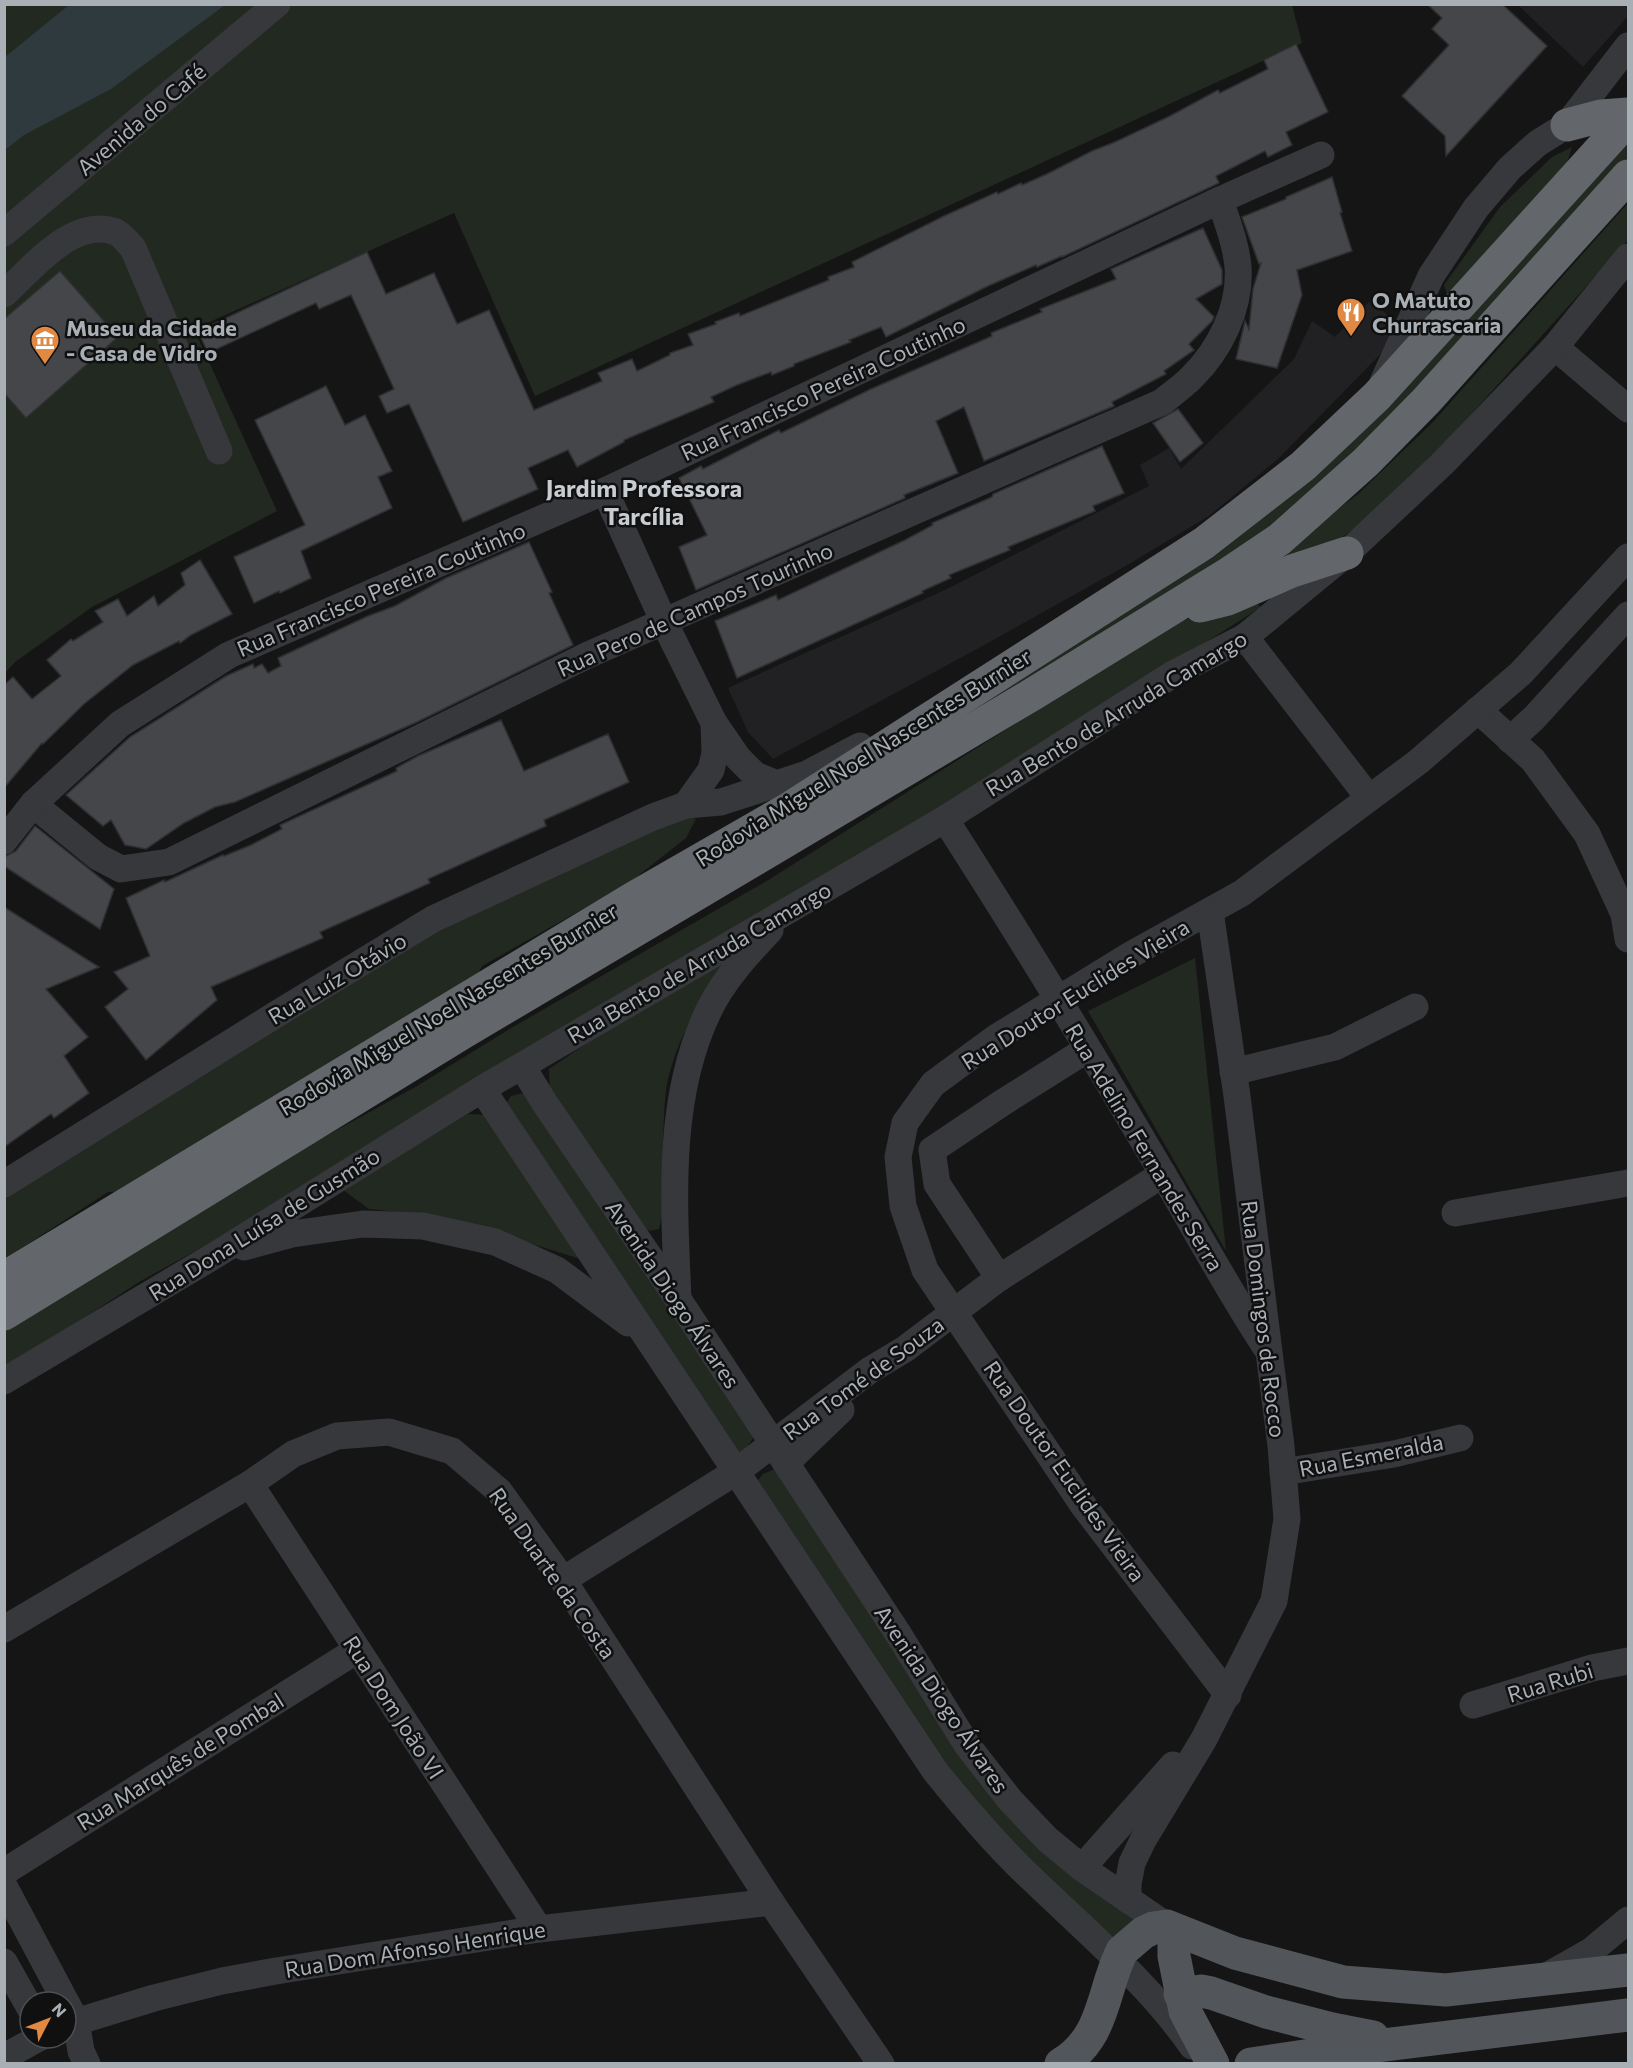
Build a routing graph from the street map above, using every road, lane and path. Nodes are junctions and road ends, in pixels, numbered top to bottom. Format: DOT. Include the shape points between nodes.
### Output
graph roads {
  1 [pos="277,4"];
  2 [pos="1629,46"];
  3 [pos="1629,114"];
  4 [pos="1629,119"];
  5 [pos="1567,125"];
  6 [pos="1321,155"];
  7 [pos="1629,176"];
  8 [pos="1220,200"];
  9 [pos="4,233"];
  10 [pos="1629,257"];
  11 [pos="4,294"];
  12 [pos="1555,347"];
  13 [pos="1377,396"];
  14 [pos="1629,409"];
  15 [pos="219,451"];
  16 [pos="605,492"];
  17 [pos="1347,553"];
  18 [pos="1629,557"];
  19 [pos="1629,615"];
  20 [pos="1152,619"];
  21 [pos="664,622"];
  22 [pos="1245,637"];
  23 [pos="948,705"];
  24 [pos="1478,711"];
  25 [pos="714,723"];
  26 [pos="1510,740"];
  27 [pos="777,784"];
  28 [pos="1369,798"];
  29 [pos="33,804"];
  30 [pos="687,804"];
  31 [pos="945,819"];
  32 [pos="4,841"];
  33 [pos="788,911"];
  34 [pos="1210,911"];
  35 [pos="1629,939"];
  36 [pos="1058,999"];
  37 [pos="1415,1007"];
  38 [pos="1086,1048"];
  39 [pos="522,1066"];
  40 [pos="1233,1072"];
  41 [pos="482,1089"];
  42 [pos="898,1157"];
  43 [pos="1163,1174"];
  44 [pos="1629,1183"];
  45 [pos="4,1184"];
  46 [pos="937,1184"];
  47 [pos="1455,1213"];
  48 [pos="217,1254"];
  49 [pos="4,1278"];
  50 [pos="999,1278"];
  51 [pos="678,1299"];
  52 [pos="955,1312"];
  53 [pos="4,1314"];
  54 [pos="643,1334"];
  55 [pos="1269,1352"];
  56 [pos="4,1381"];
  57 [pos="1460,1438"];
  58 [pos="779,1453"];
  59 [pos="737,1471"];
  60 [pos="1283,1472"];
  61 [pos="250,1484"];
  62 [pos="563,1580"];
  63 [pos="4,1629"];
  64 [pos="357,1650"];
  65 [pos="1629,1661"];
  66 [pos="1222,1704"];
  67 [pos="1473,1706"];
  68 [pos="1082,1868"];
  69 [pos="4,1872"];
  70 [pos="4,1886"];
  71 [pos="1128,1900"];
  72 [pos="771,1902"];
  73 [pos="1629,1920"];
  74 [pos="1170,1928"];
  75 [pos="539,1929"];
  76 [pos="40,1952"];
  77 [pos="1117,1961"];
  78 [pos="7,1966"];
  79 [pos="1629,1970"];
  80 [pos="1538,1981"];
  81 [pos="20,1990"];
  82 [pos="57,1990"];
  83 [pos="1180,1994"];
  84 [pos="1629,2015"];
  85 [pos="78,2021"];
  86 [pos="78,2041"];
  87 [pos="1404,2043"];
  88 [pos="18,2049"];
  89 [pos="1072,2055"];
  90 [pos="4,2057"];
  91 [pos="84,2057"];
  92 [pos="881,2064"];
  93 [pos="1203,2064"];
  94 [pos="1213,2064"];
  95 [pos="1251,2064"];
  1 -- 9 [label="street, Avenida do Café"];
  2 -- 5 [label="street"];
  3 -- 5 [label="highway"];
  4 -- 13 [label="highway, Rodovia Miguel Noel Nascentes Burnier"];
  5 -- 13 [label="street" via="1538,143 1510,168 1476,208 1431,276"];
  6 -- 8 [label="street, Rua Francisco Pereira Coutinho"];
  7 -- 20 [label="highway, Rodovia Miguel Noel Nascentes Burnier" via="1366,462 1280,539"];
  8 -- 16 [label="street, Rua Francisco Pereira Coutinho"];
  8 -- 21 [label="street, Rua Pero de Campos Tourinho" via="1238,265 1238,297 1212,351 1192,378 1162,402"];
  10 -- 12 [label="street, Rua Bento de Arruda Camargo"];
  11 -- 15 [label="street" via="63,240 91,228 118,232 133,248"];
  12 -- 14 [label="street"];
  12 -- 17 [label="street, Rua Bento de Arruda Camargo" via="1442,464"];
  13 -- 23 [label="highway, Rodovia Miguel Noel Nascentes Burnier" via="1304,466 1204,543"];
  16 -- 21 [label="street"];
  16 -- 29 [label="street, Rua Francisco Pereira Coutinho" via="229,655 120,724"];
  17 -- 20 [label="highway" via="1292,571 1228,599"];
  17 -- 22 [label="street, Rua Bento de Arruda Camargo"];
  18 -- 24 [label="street, Rua Doutor Euclides Vieira" via="1521,674"];
  19 -- 26 [label="street"];
  20 -- 53 [label="highway, Rodovia Miguel Noel Nascentes Burnier" via="464,1032"];
  21 -- 25 [label="street"];
  21 -- 29 [label="street, Rua Pero de Campos Tourinho" via="588,655 169,862 121,869 98,857"];
  22 -- 28 [label="street"];
  22 -- 31 [label="street, Rua Bento de Arruda Camargo" via="1173,674"];
  23 -- 27 [label="street, Rua Luíz Otávio" via="896,725 833,762"];
  23 -- 49 [label="highway, Rodovia Miguel Noel Nascentes Burnier" via="790,808 605,915"];
  24 -- 26 [label="street"];
  24 -- 28 [label="street, Rua Doutor Euclides Vieira"];
  25 -- 27 [label="street" via="755,776"];
  25 -- 30 [label="street" via="711,770"];
  26 -- 35 [label="street" via="1533,760 1587,834 1624,914"];
  27 -- 30 [label="street, Rua Luíz Otávio" via="720,802"];
  28 -- 34 [label="street, Rua Doutor Euclides Vieira" via="1242,893"];
  29 -- 32 [label="street, Rua Francisco Pereira Coutinho"];
  30 -- 45 [label="street, Rua Luíz Otávio" via="433,919"];
  31 -- 33 [label="street, Rua Bento de Arruda Camargo"];
  31 -- 36 [label="street, Rua Adelino Fernandes Serra"];
  33 -- 39 [label="street, Rua Bento de Arruda Camargo"];
  33 -- 51 [label="street" via="737,964 709,1010 691,1056 679,1114 675,1183"];
  34 -- 36 [label="street, Rua Doutor Euclides Vieira"];
  34 -- 40 [label="street, Rua Domingos de Rocco"];
  36 -- 38 [label="street, Rua Adelino Fernandes Serra"];
  36 -- 42 [label="street, Rua Doutor Euclides Vieira" via="933,1084 905,1123"];
  37 -- 40 [label="street" via="1335,1047"];
  38 -- 43 [label="street, Rua Adelino Fernandes Serra"];
  38 -- 46 [label="street" via="932,1150"];
  39 -- 41 [label="street, Rua Dona Luísa de Gusmão"];
  39 -- 51 [label="street, Avenida Diogo Álvares"];
  40 -- 55 [label="street, Rua Domingos de Rocco"];
  41 -- 48 [label="street, Rua Dona Luísa de Gusmão"];
  41 -- 54 [label="street, Avenida Diogo Álvares"];
  42 -- 46 [label="street"];
  42 -- 52 [label="street, Rua Doutor Euclides Vieira" via="903,1206 925,1270"];
  43 -- 50 [label="street, Rua Tomé de Souza"];
  43 -- 55 [label="street, Rua Adelino Fernandes Serra" via="1235,1301"];
  44 -- 47 [label="street"];
  46 -- 50 [label="street"];
  48 -- 54 [label="street" via="292,1234 363,1224 423,1226 495,1242 557,1270"];
  48 -- 56 [label="street, Rua Dona Luísa de Gusmão"];
  50 -- 52 [label="street, Rua Tomé de Souza"];
  51 -- 58 [label="street, Avenida Diogo Álvares"];
  52 -- 58 [label="street, Rua Tomé de Souza"];
  52 -- 66 [label="street, Rua Doutor Euclides Vieira"];
  54 -- 59 [label="street, Avenida Diogo Álvares"];
  55 -- 60 [label="street, Rua Domingos de Rocco"];
  57 -- 60 [label="street, Rua Esmeralda" via="1394,1454"];
  58 -- 59 [label="street, Rua Tomé de Souza"];
  58 -- 68 [label="street, Avenida Diogo Álvares" via="967,1744 1010,1800"];
  59 -- 62 [label="street, Rua Tomé de Souza"];
  59 -- 77 [label="street, Avenida Diogo Álvares" via="934,1771 981,1827"];
  60 -- 66 [label="street, Rua Domingos de Rocco" via="1287,1519 1274,1601"];
  61 -- 62 [label="street, Rua Duarte da Costa" via="293,1454 337,1436 389,1432 452,1451 499,1491"];
  61 -- 63 [label="street, Rua Duarte da Costa"];
  61 -- 64 [label="street, Rua Dom João VI"];
  62 -- 72 [label="street, Rua Duarte da Costa"];
  64 -- 69 [label="street, Rua Marquês de Pombal"];
  64 -- 75 [label="street, Rua Dom João VI"];
  65 -- 67 [label="street, Rua Rubi" via="1592,1668"];
  66 -- 68 [label="street, Rua Domingos de Rocco"];
  66 -- 71 [label="street, Rua Domingos de Rocco" via="1143,1840 1132,1863"];
  68 -- 71 [label="street, Avenida Diogo Álvares"];
  70 -- 76 [label="street"];
  71 -- 74 [label="street, Avenida Diogo Álvares"];
  72 -- 75 [label="street, Rua Dom Afonso Henrique"];
  72 -- 92 [label="street, Rua Duarte da Costa"];
  73 -- 80 [label="street" via="1591,1951"];
  74 -- 77 [label="main road" via="1154,1928 1137,1937 1122,1950"];
  74 -- 80 [label="main road, Avenida Diogo Álvares" via="1235,1953 1343,1982 1446,1990"];
  74 -- 83 [label="main road"];
  75 -- 85 [label="street, Rua Dom Afonso Henrique" via="222,1981"];
  76 -- 78 [label="street"];
  76 -- 82 [label="street"];
  77 -- 89 [label="main road" via="1101,2015"];
  77 -- 93 [label="street, Avenida Diogo Álvares" via="1165,2012"];
  78 -- 81 [label="street"];
  79 -- 80 [label="main road, Avenida Diogo Álvares"];
  83 -- 87 [label="main road" via="1211,1993 1266,2012"];
  83 -- 94 [label="main road" via="1192,2027"];
  84 -- 87 [label="main road"];
  86 -- 91 [label="street"];
  87 -- 95 [label="main road"];
  88 -- 90 [label="street"];
}
